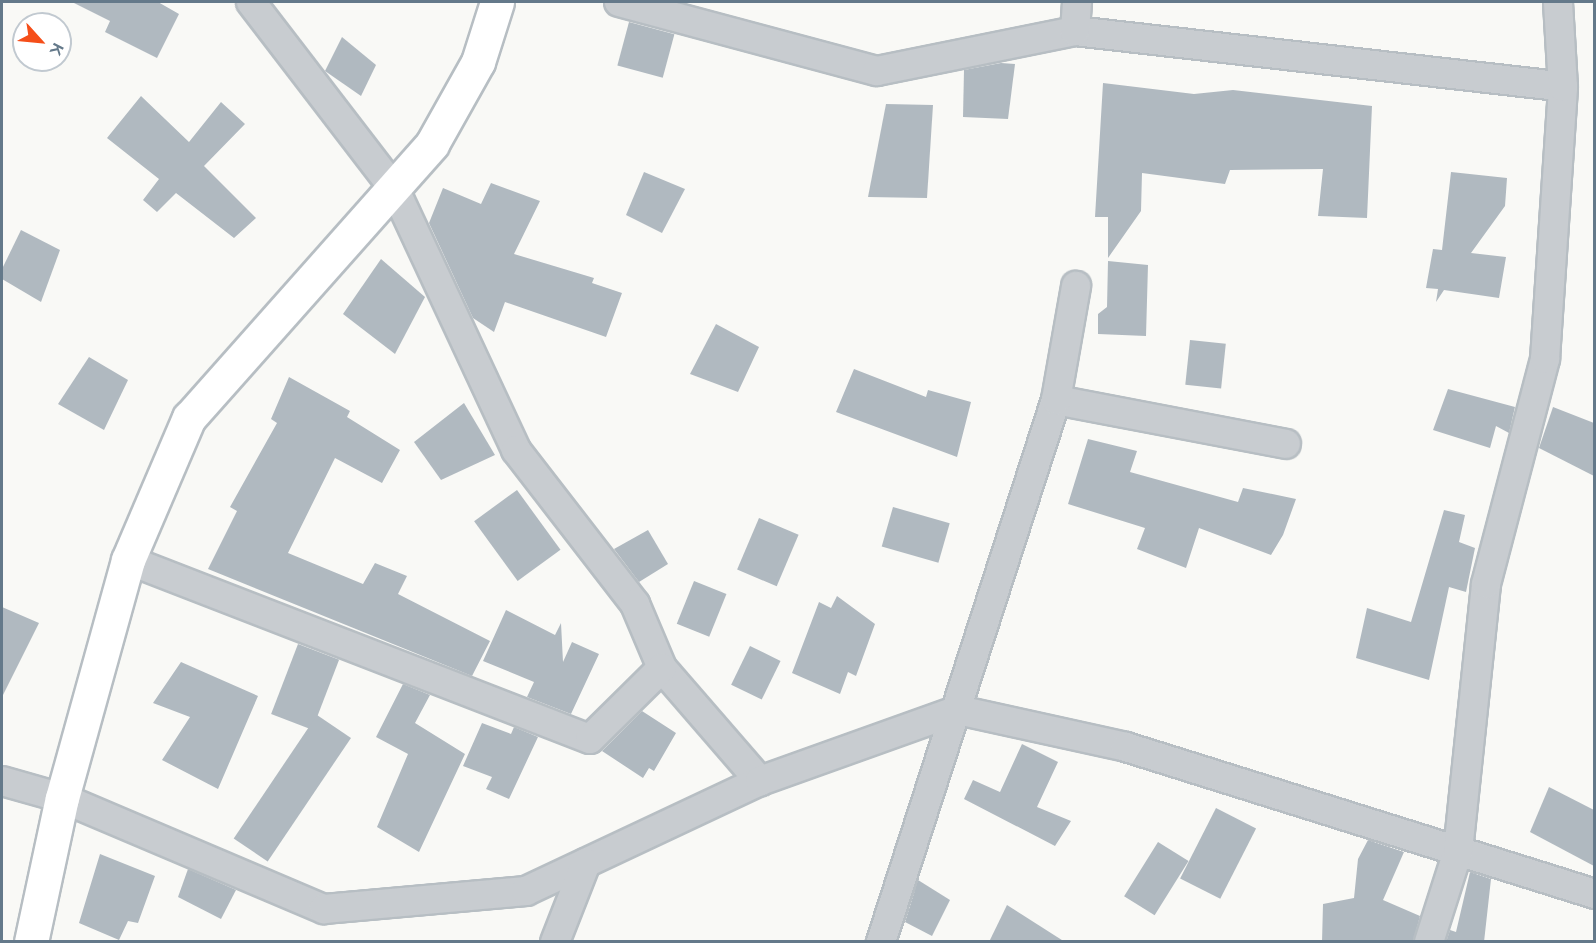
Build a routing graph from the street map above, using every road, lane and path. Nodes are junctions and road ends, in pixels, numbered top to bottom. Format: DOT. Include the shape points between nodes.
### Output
graph roads {
  1 [pos="251,2"];
  2 [pos="497,2"];
  3 [pos="619,2"];
  4 [pos="1077,2"];
  5 [pos="1558,2"];
  6 [pos="1075,31"];
  7 [pos="1563,87"];
  8 [pos="395,190"];
  9 [pos="1076,286"];
  10 [pos="1056,400"];
  11 [pos="1286,444"];
  12 [pos="128,560"];
  13 [pos="663,668"];
  14 [pos="958,710"];
  15 [pos="2,781"];
  16 [pos="760,781"];
  17 [pos="62,798"];
  18 [pos="1458,851"];
  19 [pos="586,862"];
  20 [pos="1594,894"];
  21 [pos="31,942"];
  22 [pos="555,942"];
  23 [pos="881,942"];
  24 [pos="1429,942"];
  1 -- 8 [label="street"];
  2 -- 8 [label="main road" via="478,62 432,144"];
  3 -- 6 [label="street" via="877,71"];
  4 -- 6 [label="street"];
  5 -- 7 [label="street"];
  6 -- 7 [label="street"];
  7 -- 18 [label="street" via="1545,358 1486,584"];
  8 -- 12 [label="main road" via="189,418"];
  8 -- 13 [label="street" via="516,450 635,604"];
  9 -- 10 [label="street"];
  10 -- 11 [label="street"];
  10 -- 14 [label="street"];
  12 -- 13 [label="street" via="590,739"];
  12 -- 17 [label="main road"];
  13 -- 16 [label="street"];
  14 -- 16 [label="street"];
  14 -- 18 [label="street" via="1126,747"];
  14 -- 23 [label="street"];
  15 -- 17 [label="street"];
  16 -- 19 [label="street"];
  17 -- 19 [label="street" via="324,909 526,891"];
  17 -- 21 [label="main road"];
  18 -- 20 [label="street"];
  18 -- 24 [label="street"];
  19 -- 22 [label="street"];
}
